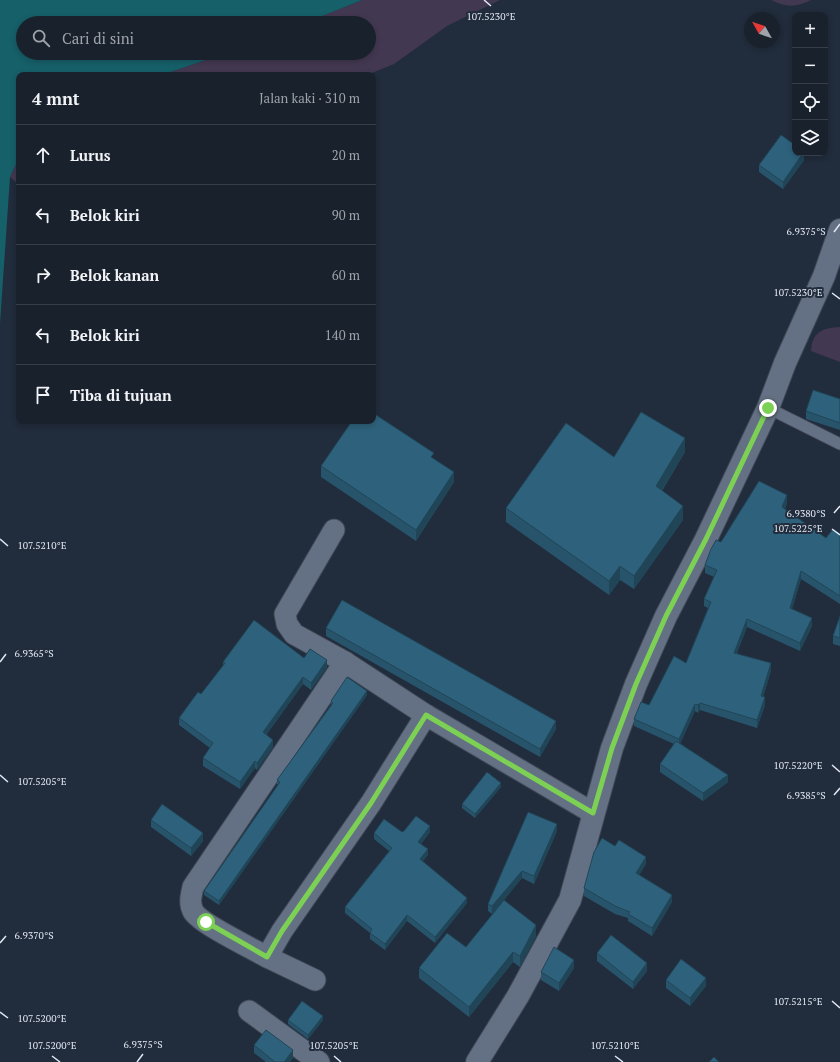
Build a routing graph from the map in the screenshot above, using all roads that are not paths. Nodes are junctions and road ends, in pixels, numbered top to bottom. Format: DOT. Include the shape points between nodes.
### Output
graph roads {
  1 [pos="840,230"];
  2 [pos="768,408"];
  3 [pos="840,444"];
  4 [pos="334,530"];
  5 [pos="345,662"];
  6 [pos="426,715"];
  7 [pos="593,813"];
  8 [pos="267,957"];
  9 [pos="315,980"];
  10 [pos="249,1011"];
  11 [pos="319,1062"];
  12 [pos="477,1062"];
  1 -- 2 [label="street" via="824,276"];
  2 -- 3 [label="lane"];
  2 -- 7 [label="street" via="706,539 666,616 636,684 612,748"];
  4 -- 5 [label="street" via="285,614 287,624 294,634"];
  5 -- 6 [label="street"];
  5 -- 8 [label="street" via="193,887 190,900 194,912 206,922"];
  6 -- 7 [label="street"];
  6 -- 8 [label="street" via="371,803 282,931"];
  7 -- 12 [label="street" via="570,900 518,996"];
  8 -- 9 [label="street"];
  10 -- 11 [label="street"];
}
